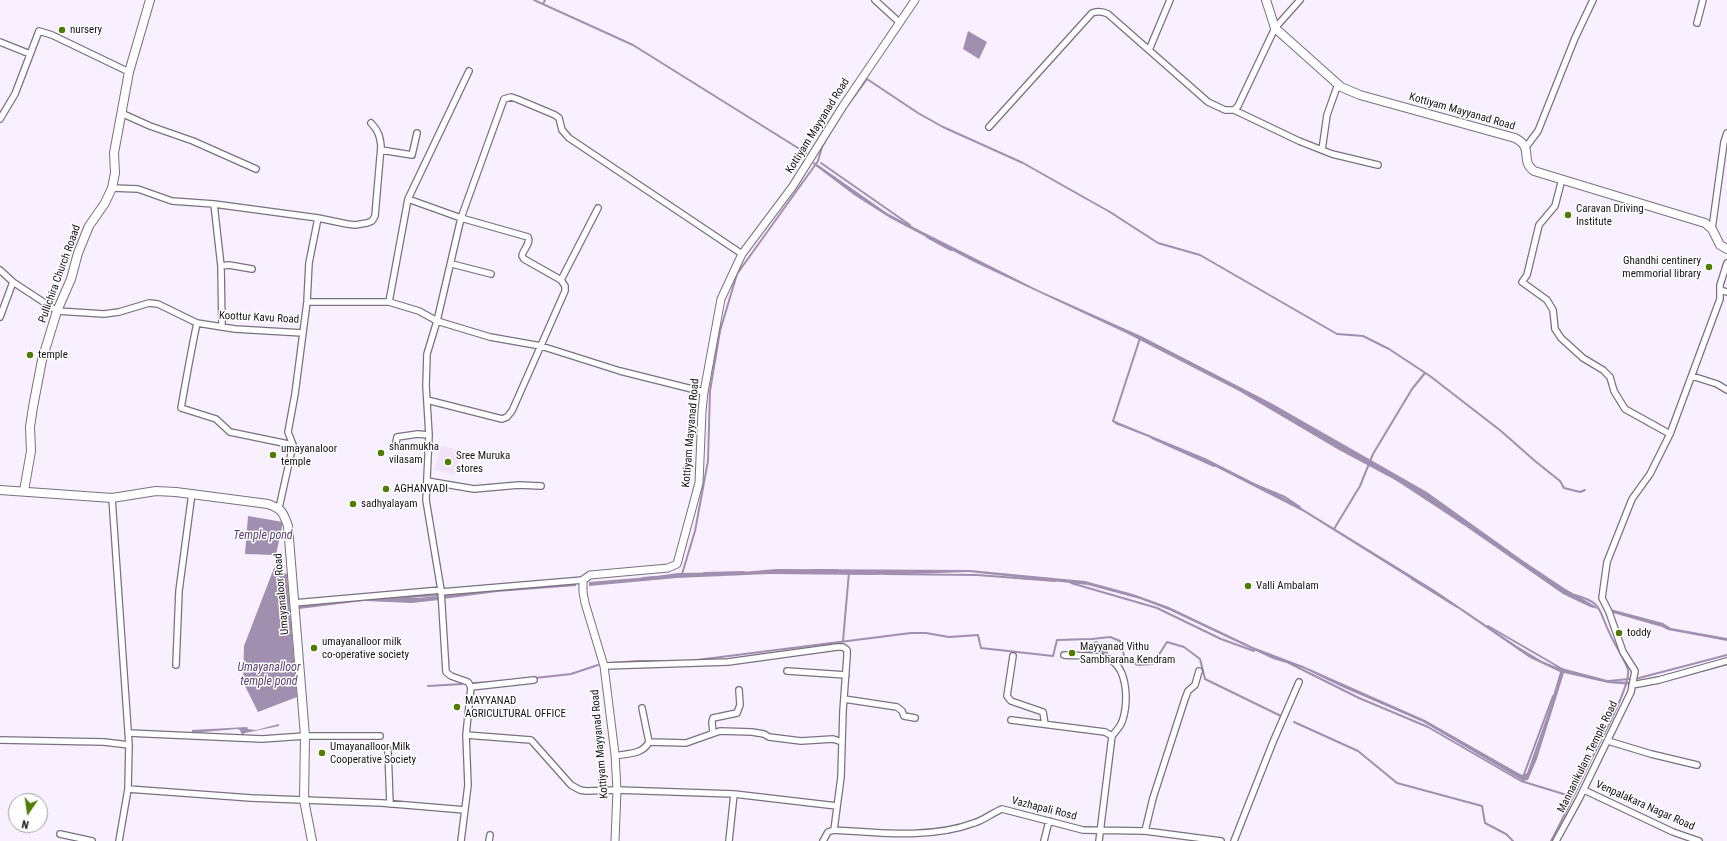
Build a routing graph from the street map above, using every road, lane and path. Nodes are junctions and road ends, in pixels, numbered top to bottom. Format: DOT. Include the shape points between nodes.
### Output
graph roads {
  1 [pos="150,0"];
  2 [pos="876,0"];
  3 [pos="915,0"];
  4 [pos="1170,0"];
  5 [pos="1266,0"];
  6 [pos="1300,0"];
  7 [pos="1593,0"];
  8 [pos="1703,0"];
  9 [pos="899,22"];
  10 [pos="1697,23"];
  11 [pos="1275,28"];
  12 [pos="0,42"];
  13 [pos="1149,50"];
  14 [pos="30,54"];
  15 [pos="469,71"];
  16 [pos="129,72"];
  17 [pos="1338,84"];
  18 [pos="1234,110"];
  19 [pos="121,113"];
  20 [pos="0,119"];
  21 [pos="371,123"];
  22 [pos="989,127"];
  23 [pos="417,133"];
  24 [pos="1727,133"];
  25 [pos="1526,147"];
  26 [pos="381,150"];
  27 [pos="1322,150"];
  28 [pos="1378,165"];
  29 [pos="256,169"];
  30 [pos="1562,179"];
  31 [pos="112,188"];
  32 [pos="408,199"];
  33 [pos="214,204"];
  34 [pos="598,208"];
  35 [pos="318,218"];
  36 [pos="461,218"];
  37 [pos="1712,229"];
  38 [pos="1727,249"];
  39 [pos="742,254"];
  40 [pos="1727,263"];
  41 [pos="452,264"];
  42 [pos="221,266"];
  43 [pos="252,269"];
  44 [pos="0,270"];
  45 [pos="491,274"];
  46 [pos="561,280"];
  47 [pos="13,282"];
  48 [pos="1720,290"];
  49 [pos="1727,292"];
  50 [pos="307,302"];
  51 [pos="389,302"];
  52 [pos="57,311"];
  53 [pos="0,317"];
  54 [pos="438,321"];
  55 [pos="197,323"];
  56 [pos="222,327"];
  57 [pos="303,333"];
  58 [pos="542,346"];
  59 [pos="1692,376"];
  60 [pos="1727,390"];
  61 [pos="704,392"];
  62 [pos="427,400"];
  63 [pos="1670,434"];
  64 [pos="429,435"];
  65 [pos="396,443"];
  66 [pos="293,445"];
  67 [pos="427,482"];
  68 [pos="541,486"];
  69 [pos="0,490"];
  70 [pos="24,491"];
  71 [pos="192,493"];
  72 [pos="112,498"];
  73 [pos="279,508"];
  74 [pos="583,580"];
  75 [pos="441,591"];
  76 [pos="294,603"];
  77 [pos="1064,655"];
  78 [pos="1013,656"];
  79 [pos="1727,661"];
  80 [pos="176,665"];
  81 [pos="604,666"];
  82 [pos="787,671"];
  83 [pos="1199,671"];
  84 [pos="846,675"];
  85 [pos="534,680"];
  86 [pos="1299,682"];
  87 [pos="1633,683"];
  88 [pos="471,687"];
  89 [pos="739,690"];
  90 [pos="844,699"];
  91 [pos="642,708"];
  92 [pos="915,718"];
  93 [pos="1011,720"];
  94 [pos="1045,724"];
  95 [pos="128,733"];
  96 [pos="713,733"];
  97 [pos="466,735"];
  98 [pos="305,736"];
  99 [pos="380,736"];
  100 [pos="1112,736"];
  101 [pos="0,740"];
  102 [pos="1608,740"];
  103 [pos="649,742"];
  104 [pos="842,742"];
  105 [pos="129,745"];
  106 [pos="388,750"];
  107 [pos="615,756"];
  108 [pos="1697,765"];
  109 [pos="128,790"];
  110 [pos="617,790"];
  111 [pos="1584,790"];
  112 [pos="734,794"];
  113 [pos="304,800"];
  114 [pos="390,804"];
  115 [pos="837,806"];
  116 [pos="465,810"];
  117 [pos="1049,821"];
  118 [pos="1101,829"];
  119 [pos="834,830"];
  120 [pos="1145,831"];
  121 [pos="60,834"];
  122 [pos="92,841"];
  123 [pos="119,841"];
  124 [pos="312,841"];
  125 [pos="461,841"];
  126 [pos="615,841"];
  127 [pos="729,841"];
  128 [pos="823,841"];
  129 [pos="1044,841"];
  130 [pos="1100,841"];
  131 [pos="1221,841"];
  132 [pos="1234,841"];
  133 [pos="1556,841"];
  134 [pos="1699,841"];
  1 -- 16 [label="main road, Pullichira Church Roaad"];
  2 -- 9 [label="street"];
  3 -- 9 [label="street, Kottiyam Mayyanad Road"];
  4 -- 13 [label="street"];
  5 -- 11 [label="main road"];
  6 -- 11 [label="street"];
  7 -- 25 [label="street" via="1538,131"];
  8 -- 10 [label="street"];
  9 -- 39 [label="street, Kottiyam Mayyanad Road" via="793,186"];
  11 -- 17 [label="main road, Kottiyam Mayyanad Road"];
  11 -- 18 [label="street"];
  12 -- 14 [label="street"];
  13 -- 18 [label="street" via="1208,102 1225,110"];
  13 -- 22 [label="street" via="1108,14 1103,11 1092,14"];
  14 -- 16 [label="street" via="39,31"];
  14 -- 20 [label="street" via="15,94"];
  15 -- 32 [label="street"];
  16 -- 19 [label="main road, Pullichira Church Roaad"];
  17 -- 25 [label="main road, Kottiyam Mayyanad Road" via="1360,95 1515,138"];
  17 -- 27 [label="street" via="1328,115"];
  18 -- 27 [label="street"];
  19 -- 29 [label="street"];
  19 -- 31 [label="main road, Pullichira Church Roaad" via="114,153 115,173"];
  21 -- 26 [label="street" via="380,137"];
  23 -- 26 [label="street" via="412,155"];
  24 -- 37 [label="street"];
  25 -- 30 [label="main road" via="1526,162 1529,167 1534,171"];
  26 -- 35 [label="street" via="375,216 372,221 355,225"];
  27 -- 28 [label="street"];
  30 -- 37 [label="main road" via="1705,223"];
  30 -- 63 [label="street" via="1555,206 1539,225 1527,274 1522,282 1547,300 1553,310 1555,329 1561,338 1583,358 1610,376 1614,391 1626,409"];
  31 -- 33 [label="street" via="138,189 172,201"];
  31 -- 52 [label="main road, Pullichira Church Roaad" via="89,226"];
  32 -- 36 [label="street"];
  32 -- 51 [label="street"];
  33 -- 35 [label="street"];
  33 -- 42 [label="street"];
  34 -- 46 [label="street"];
  35 -- 50 [label="street" via="309,262"];
  36 -- 39 [label="street" via="502,104 507,97 511,97 559,118 562,130 569,138"];
  36 -- 41 [label="street"];
  36 -- 46 [label="street" via="528,237 528,244 522,251 524,259"];
  37 -- 38 [label="main road" via="1720,245"];
  39 -- 61 [label="street, Kottiyam Mayyanad Road" via="719,305"];
  40 -- 48 [label="street"];
  41 -- 45 [label="street"];
  41 -- 54 [label="street"];
  42 -- 43 [label="street"];
  42 -- 56 [label="street"];
  44 -- 47 [label="street"];
  46 -- 58 [label="street" via="565,291"];
  47 -- 52 [label="street"];
  47 -- 53 [label="street"];
  48 -- 49 [label="street"];
  48 -- 59 [label="street" via="1720,299"];
  50 -- 51 [label="street, Koottur Kavu Road"];
  50 -- 57 [label="street, Koottur Kavu Road"];
  51 -- 54 [label="street, Koottur Kavu Road" via="419,311"];
  52 -- 55 [label="street, Koottur Kavu Road" via="104,314 149,303 158,304"];
  52 -- 70 [label="main road, Pullichira Church Roaad" via="40,367 30,427 31,451"];
  54 -- 58 [label="street, Koottur Kavu Road" via="490,338"];
  54 -- 62 [label="street" via="427,354"];
  55 -- 56 [label="street, Koottur Kavu Road"];
  55 -- 66 [label="street" via="181,408 216,419 230,432"];
  56 -- 57 [label="street, Koottur Kavu Road"];
  57 -- 66 [label="street" via="288,432"];
  58 -- 61 [label="street, Koottur Kavu Road" via="620,371"];
  58 -- 62 [label="street" via="512,411 502,420"];
  59 -- 60 [label="street"];
  59 -- 63 [label="street"];
  61 -- 74 [label="street, Kottiyam Mayyanad Road" via="699,483 677,564 668,568 590,575"];
  62 -- 64 [label="street"];
  63 -- 87 [label="street, Mannanikulam Temple Road" via="1650,474 1632,499 1607,562 1602,598 1623,652 1635,671"];
  64 -- 65 [label="street" via="397,437"];
  64 -- 67 [label="street"];
  66 -- 73 [label="street"];
  67 -- 68 [label="street" via="474,488"];
  67 -- 75 [label="street" via="426,500"];
  69 -- 70 [label="main road"];
  70 -- 72 [label="main road"];
  71 -- 72 [label="main road" via="156,491"];
  71 -- 73 [label="main road" via="268,504"];
  71 -- 80 [label="street" via="179,591"];
  72 -- 95 [label="street"];
  73 -- 76 [label="main road, Umayanaloor Road" via="288,526"];
  74 -- 75 [label="street"];
  74 -- 81 [label="street, Kottiyam Mayyanad Road" via="584,602"];
  75 -- 76 [label="street"];
  75 -- 88 [label="street" via="446,672 468,682"];
  76 -- 98 [label="main road, Umayanaloor Road"];
  77 -- 100 [label="street" via="1108,659 1119,670 1125,683 1126,696 1121,723"];
  78 -- 94 [label="street" via="1007,696 1011,701 1043,712"];
  79 -- 87 [label="street" via="1659,680"];
  81 -- 84 [label="street" via="728,662 843,647 847,650"];
  81 -- 107 [label="street, Kottiyam Mayyanad Road"];
  82 -- 84 [label="street"];
  83 -- 120 [label="street" via="1195,685 1184,699"];
  84 -- 90 [label="street"];
  85 -- 88 [label="street"];
  86 -- 132 [label="street"];
  87 -- 102 [label="street, Mannanikulam Temple Road"];
  88 -- 97 [label="street"];
  89 -- 96 [label="street" via="740,706 737,713 713,718"];
  90 -- 92 [label="street" via="897,707 904,716"];
  90 -- 104 [label="street"];
  91 -- 103 [label="street"];
  93 -- 94 [label="street"];
  94 -- 100 [label="street" via="1105,732"];
  95 -- 98 [label="street" via="262,739"];
  95 -- 105 [label="street"];
  96 -- 103 [label="street" via="686,743"];
  96 -- 104 [label="street" via="752,732 801,741 833,739"];
  97 -- 110 [label="street" via="531,740 575,788 586,791"];
  97 -- 116 [label="street" via="468,785"];
  98 -- 99 [label="street"];
  98 -- 113 [label="main road, Umayanaloor Road"];
  100 -- 118 [label="street"];
  101 -- 105 [label="street" via="104,742"];
  102 -- 108 [label="street"];
  102 -- 111 [label="street, Mannanikulam Temple Road"];
  103 -- 107 [label="street" via="645,750"];
  104 -- 115 [label="street"];
  105 -- 109 [label="street"];
  106 -- 114 [label="street"];
  107 -- 110 [label="street, Kottiyam Mayyanad Road"];
  109 -- 113 [label="street"];
  109 -- 123 [label="street"];
  110 -- 112 [label="street"];
  110 -- 126 [label="street, Kottiyam Mayyanad Road"];
  111 -- 133 [label="street, Mannanikulam Temple Road"];
  111 -- 134 [label="street, Venpalakara Nagar Road" via="1673,832"];
  112 -- 115 [label="street"];
  112 -- 127 [label="street"];
  113 -- 114 [label="street"];
  113 -- 124 [label="main road, Umayanaloor Road"];
  114 -- 116 [label="street"];
  115 -- 119 [label="street"];
  116 -- 125 [label="street"];
  117 -- 118 [label="street, Vazhapali Rosd" via="1083,830"];
  117 -- 119 [label="street, Vazhapali Rosd" via="1002,809 975,823 946,831 894,833"];
  117 -- 129 [label="street"];
  118 -- 120 [label="street, Vazhapali Rosd"];
  118 -- 130 [label="street"];
  119 -- 128 [label="street" via="828,832"];
  120 -- 131 [label="street, Vazhapali Rosd"];
  121 -- 122 [label="street"];
}
